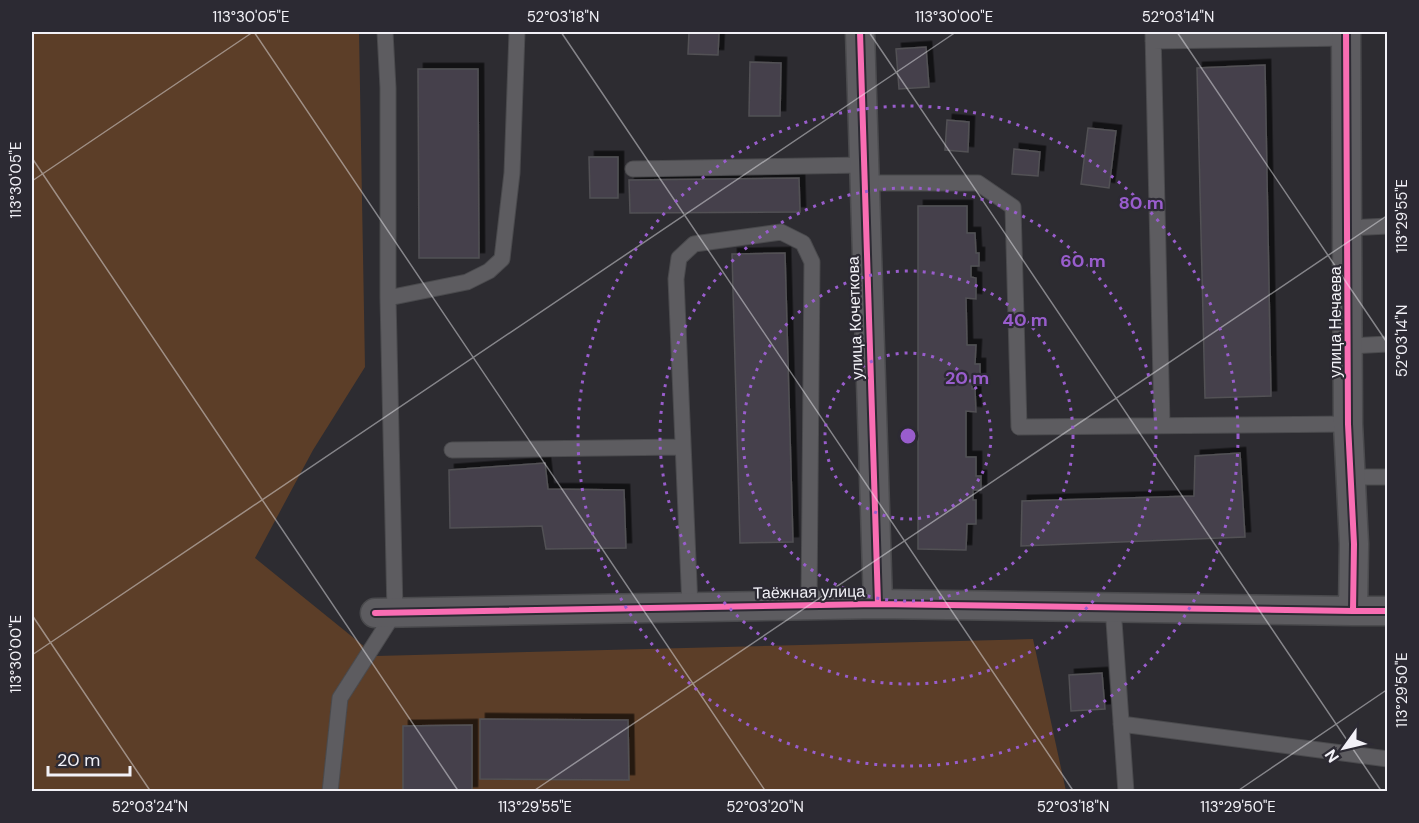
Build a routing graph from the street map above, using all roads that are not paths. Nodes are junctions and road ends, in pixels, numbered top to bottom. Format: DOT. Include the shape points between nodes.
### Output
graph roads {
  1 [pos="385,32"];
  2 [pos="517,32"];
  3 [pos="860,32"];
  4 [pos="1346,35"];
  5 [pos="1153,36"];
  6 [pos="633,169"];
  7 [pos="864,174"];
  8 [pos="1388,226"];
  9 [pos="1348,228"];
  10 [pos="388,298"];
  11 [pos="1388,344"];
  12 [pos="1349,346"];
  13 [pos="1348,424"];
  14 [pos="1162,425"];
  15 [pos="682,447"];
  16 [pos="453,450"];
  17 [pos="1351,477"];
  18 [pos="1388,477"];
  19 [pos="878,604"];
  20 [pos="809,605"];
  21 [pos="690,607"];
  22 [pos="1113,607"];
  23 [pos="1388,610"];
  24 [pos="1353,611"];
  25 [pos="385,613"];
  26 [pos="1121,724"];
  27 [pos="1388,759"];
  28 [pos="330,792"];
  29 [pos="1126,792"];
  1 -- 10 [label="lane"];
  2 -- 10 [label="lane" via="512,174 502,259 467,282"];
  3 -- 7 [label="street, улица Кочеткова"];
  4 -- 5 [label="lane"];
  4 -- 9 [label="street, улица Нечаева"];
  5 -- 14 [label="lane"];
  6 -- 7 [label="lane"];
  7 -- 14 [label="lane" via="978,183 1013,207 1019,427"];
  7 -- 19 [label="street, улица Кочеткова"];
  8 -- 9 [label="lane"];
  9 -- 12 [label="street, улица Нечаева"];
  10 -- 25 [label="lane"];
  11 -- 12 [label="lane"];
  12 -- 13 [label="street, улица Нечаева"];
  13 -- 14 [label="lane"];
  13 -- 17 [label="street, улица Нечаева"];
  15 -- 16 [label="lane"];
  15 -- 20 [label="lane" via="676,279 679,258 694,244 781,232 803,243 812,262"];
  15 -- 21 [label="lane"];
  17 -- 18 [label="lane"];
  17 -- 24 [label="street, улица Нечаева"];
  19 -- 20 [label="street, Таёжная улица"];
  19 -- 22 [label="street, Таёжная улица"];
  20 -- 21 [label="street, Таёжная улица"];
  21 -- 25 [label="street, Таёжная улица"];
  22 -- 24 [label="street, Таёжная улица"];
  22 -- 26 [label="lane"];
  23 -- 24 [label="street, Таёжная улица"];
  25 -- 28 [label="lane" via="340,698"];
  26 -- 27 [label="lane"];
  26 -- 29 [label="lane"];
}
